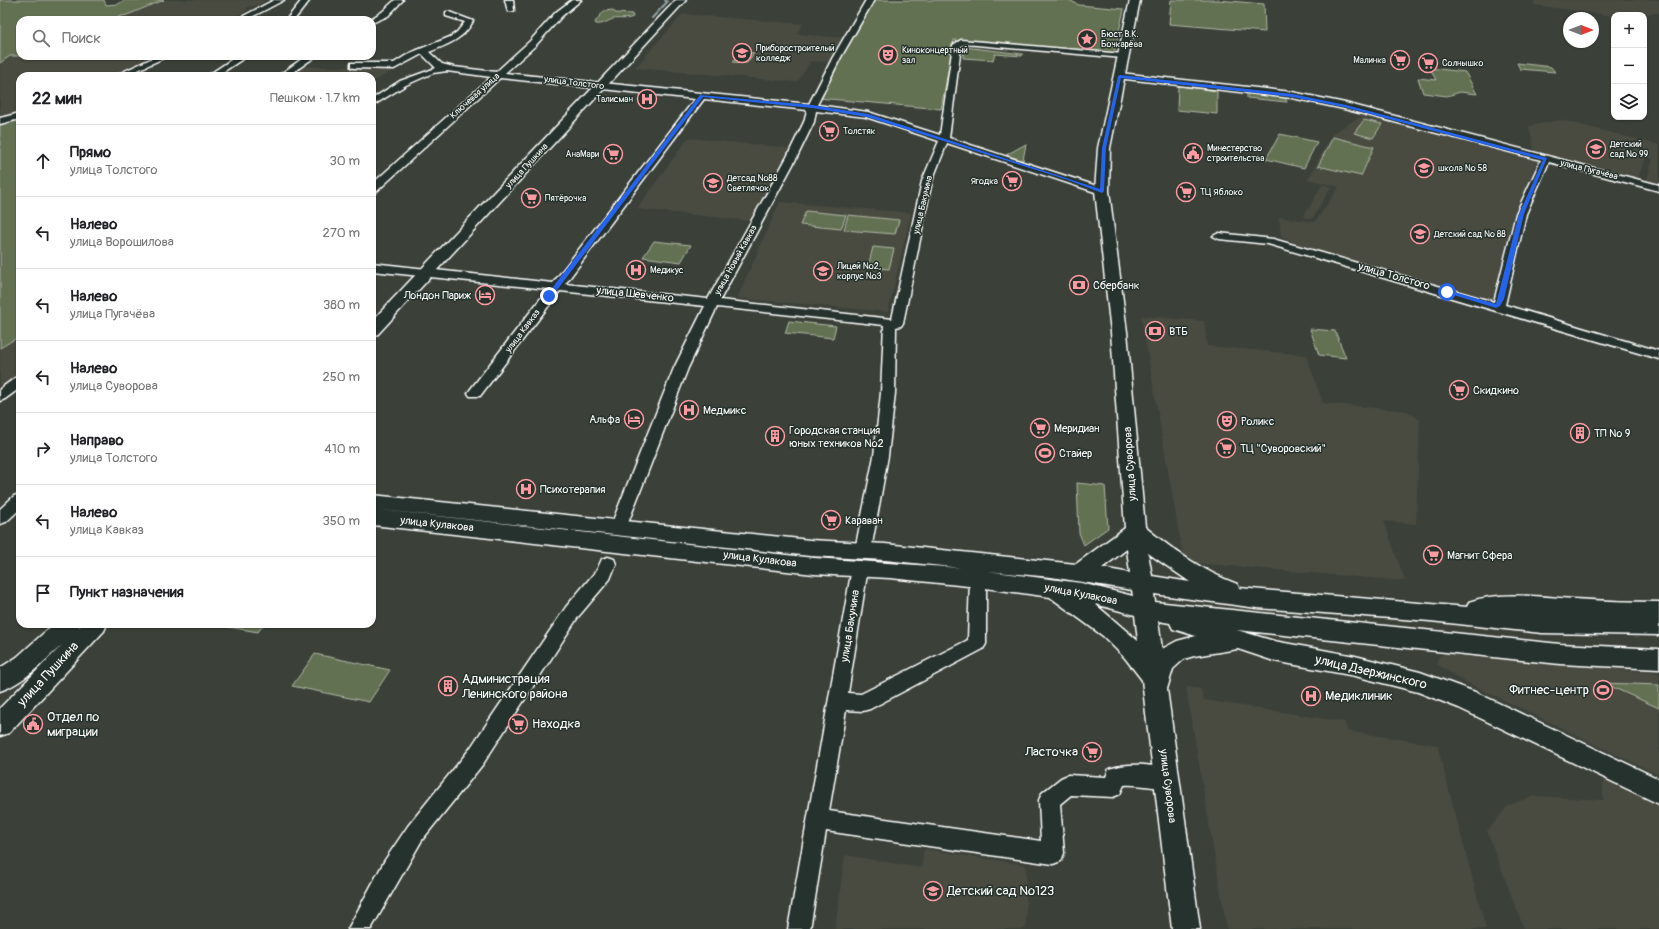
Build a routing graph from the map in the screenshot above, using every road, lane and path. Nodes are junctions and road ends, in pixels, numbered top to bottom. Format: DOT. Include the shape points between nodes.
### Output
graph roads {
  1 [pos="280,0"];
  2 [pos="306,0"];
  3 [pos="399,0"];
  4 [pos="509,0"];
  5 [pos="577,0"];
  6 [pos="681,0"];
  7 [pos="870,0"];
  8 [pos="1135,0"];
  9 [pos="511,9"];
  10 [pos="449,14"];
  11 [pos="248,16"];
  12 [pos="293,16"];
  13 [pos="376,19"];
  14 [pos="423,51"];
  15 [pos="1123,56"];
  16 [pos="155,60"];
  17 [pos="237,60"];
  18 [pos="306,60"];
  19 [pos="354,65"];
  20 [pos="447,68"];
  21 [pos="127,72"];
  22 [pos="217,72"];
  23 [pos="288,72"];
  24 [pos="497,75"];
  25 [pos="1120,76"];
  26 [pos="601,87"];
  27 [pos="702,96"];
  28 [pos="376,100"];
  29 [pos="812,106"];
  30 [pos="16,117"];
  31 [pos="0,121"];
  32 [pos="944,140"];
  33 [pos="1546,159"];
  34 [pos="376,186"];
  35 [pos="1659,188"];
  36 [pos="1102,191"];
  37 [pos="1219,236"];
  38 [pos="376,267"];
  39 [pos="427,272"];
  40 [pos="557,286"];
  41 [pos="713,302"];
  42 [pos="1498,306"];
  43 [pos="894,323"];
  44 [pos="376,327"];
  45 [pos="1659,355"];
  46 [pos="16,384"];
  47 [pos="475,394"];
  48 [pos="0,396"];
  49 [pos="376,503"];
  50 [pos="16,504"];
  51 [pos="376,517"];
  52 [pos="0,518"];
  53 [pos="1135,530"];
  54 [pos="616,536"];
  55 [pos="862,559"];
  56 [pos="608,564"];
  57 [pos="1080,573"];
  58 [pos="978,578"];
  59 [pos="1143,583"];
  60 [pos="1051,587"];
  61 [pos="1257,599"];
  62 [pos="1154,610"];
  63 [pos="1659,611"];
  64 [pos="1430,612"];
  65 [pos="1659,626"];
  66 [pos="65,628"];
  67 [pos="92,628"];
  68 [pos="1325,630"];
  69 [pos="1241,641"];
  70 [pos="1659,659"];
  71 [pos="0,681"];
  72 [pos="1155,683"];
  73 [pos="838,701"];
  74 [pos="0,725"];
  75 [pos="1167,778"];
  76 [pos="1659,792"];
  77 [pos="818,820"];
  78 [pos="359,929"];
  79 [pos="800,929"];
  80 [pos="1186,929"];
  1 -- 11 [label="street"];
  2 -- 12 [label="street"];
  3 -- 13 [label="street"];
  4 -- 9 [label="street"];
  5 -- 24 [label="street, Ключевая улица" via="559,14 533,43"];
  6 -- 26 [label="main road, улица Пушкина"];
  7 -- 29 [label="street, улица Новый Кавказ"];
  8 -- 15 [label="main road, улица Суворова"];
  10 -- 14 [label="street" via="469,21 466,29 449,41"];
  14 -- 19 [label="street" via="389,67"];
  14 -- 20 [label="street, улица Толстого" via="439,66"];
  15 -- 25 [label="main road, улица Суворова"];
  15 -- 32 [label="street, улица Бакунина" via="961,42 956,45"];
  16 -- 21 [label="street"];
  17 -- 22 [label="street"];
  18 -- 23 [label="street"];
  20 -- 24 [label="street, улица Толстого"];
  20 -- 28 [label="street" via="431,71 404,82"];
  24 -- 26 [label="street, улица Толстого"];
  24 -- 34 [label="street, Ключевая улица"];
  25 -- 33 [label="street, улица Пугачёва" via="1292,95 1345,106"];
  25 -- 36 [label="main road, улица Суворова" via="1104,148"];
  26 -- 27 [label="street, улица Толстого"];
  26 -- 39 [label="main road, улица Пушкина"];
  27 -- 29 [label="street, улица Толстого"];
  27 -- 40 [label="street, улица Кавказ"];
  29 -- 32 [label="street, улица Толстого" via="868,115"];
  29 -- 41 [label="street, улица Новый Кавказ" via="809,122 794,152"];
  30 -- 31 [label="street"];
  32 -- 36 [label="street, улица Толстого"];
  32 -- 43 [label="street, улица Бакунина" via="928,181"];
  33 -- 35 [label="street, улица Пугачёва"];
  33 -- 42 [label="street" via="1521,214"];
  36 -- 53 [label="main road, улица Суворова" via="1119,332"];
  37 -- 42 [label="street, улица Толстого" via="1269,241"];
  38 -- 39 [label="street, улица Шевченко"];
  39 -- 40 [label="street, улица Шевченко"];
  39 -- 44 [label="main road, улица Пушкина"];
  40 -- 41 [label="street, улица Шевченко"];
  40 -- 47 [label="street, улица Кавказ"];
  41 -- 43 [label="street, улица Шевченко"];
  41 -- 54 [label="street, улица Новый Кавказ" via="681,368"];
  42 -- 45 [label="street, улица Толстого"];
  43 -- 55 [label="street, улица Бакунина" via="881,456"];
  46 -- 48 [label="street"];
  49 -- 54 [label="main road, улица Кулакова"];
  50 -- 52 [label="street"];
  51 -- 54 [label="main road, улица Кулакова"];
  53 -- 57 [label="main road"];
  53 -- 59 [label="main road, улица Суворова"];
  53 -- 61 [label="main road" via="1190,572 1221,587"];
  54 -- 55 [label="main road, улица Кулакова" via="814,566"];
  55 -- 57 [label="main road, улица Кулакова"];
  55 -- 58 [label="main road, улица Кулакова"];
  55 -- 73 [label="street, улица Бакунина"];
  56 -- 78 [label="street" via="604,574 572,612 476,757 415,833"];
  57 -- 59 [label="main road, улица Кулакова"];
  58 -- 60 [label="main road, улица Кулакова"];
  58 -- 73 [label="street" via="977,644 862,703"];
  59 -- 61 [label="main road, улица Кулакова"];
  59 -- 62 [label="main road, улица Суворова"];
  60 -- 62 [label="main road, улица Кулакова"];
  60 -- 72 [label="main road" via="1083,607 1128,645"];
  61 -- 64 [label="main road"];
  62 -- 68 [label="main road"];
  62 -- 69 [label="main road, улица Дзержинского" via="1187,625"];
  62 -- 72 [label="main road, улица Суворова"];
  63 -- 64 [label="main road" via="1512,605"];
  64 -- 65 [label="main road" via="1542,624"];
  66 -- 71 [label="main road, улица Пушкина" via="25,664"];
  67 -- 74 [label="main road, улица Пушкина"];
  68 -- 69 [label="main road"];
  68 -- 70 [label="main road" via="1560,654"];
  69 -- 72 [label="main road" via="1189,647 1174,653 1163,665"];
  69 -- 76 [label="main road, улица Дзержинского" via="1274,651 1355,666 1420,682 1467,700"];
  72 -- 75 [label="main road, улица Суворова"];
  73 -- 77 [label="street, улица Бакунина"];
  75 -- 77 [label="street" via="1135,774 1116,776 1113,787 1068,785 1049,800 1053,853"];
  75 -- 80 [label="main road, улица Суворова"];
  77 -- 79 [label="street, улица Бакунина"];
}
